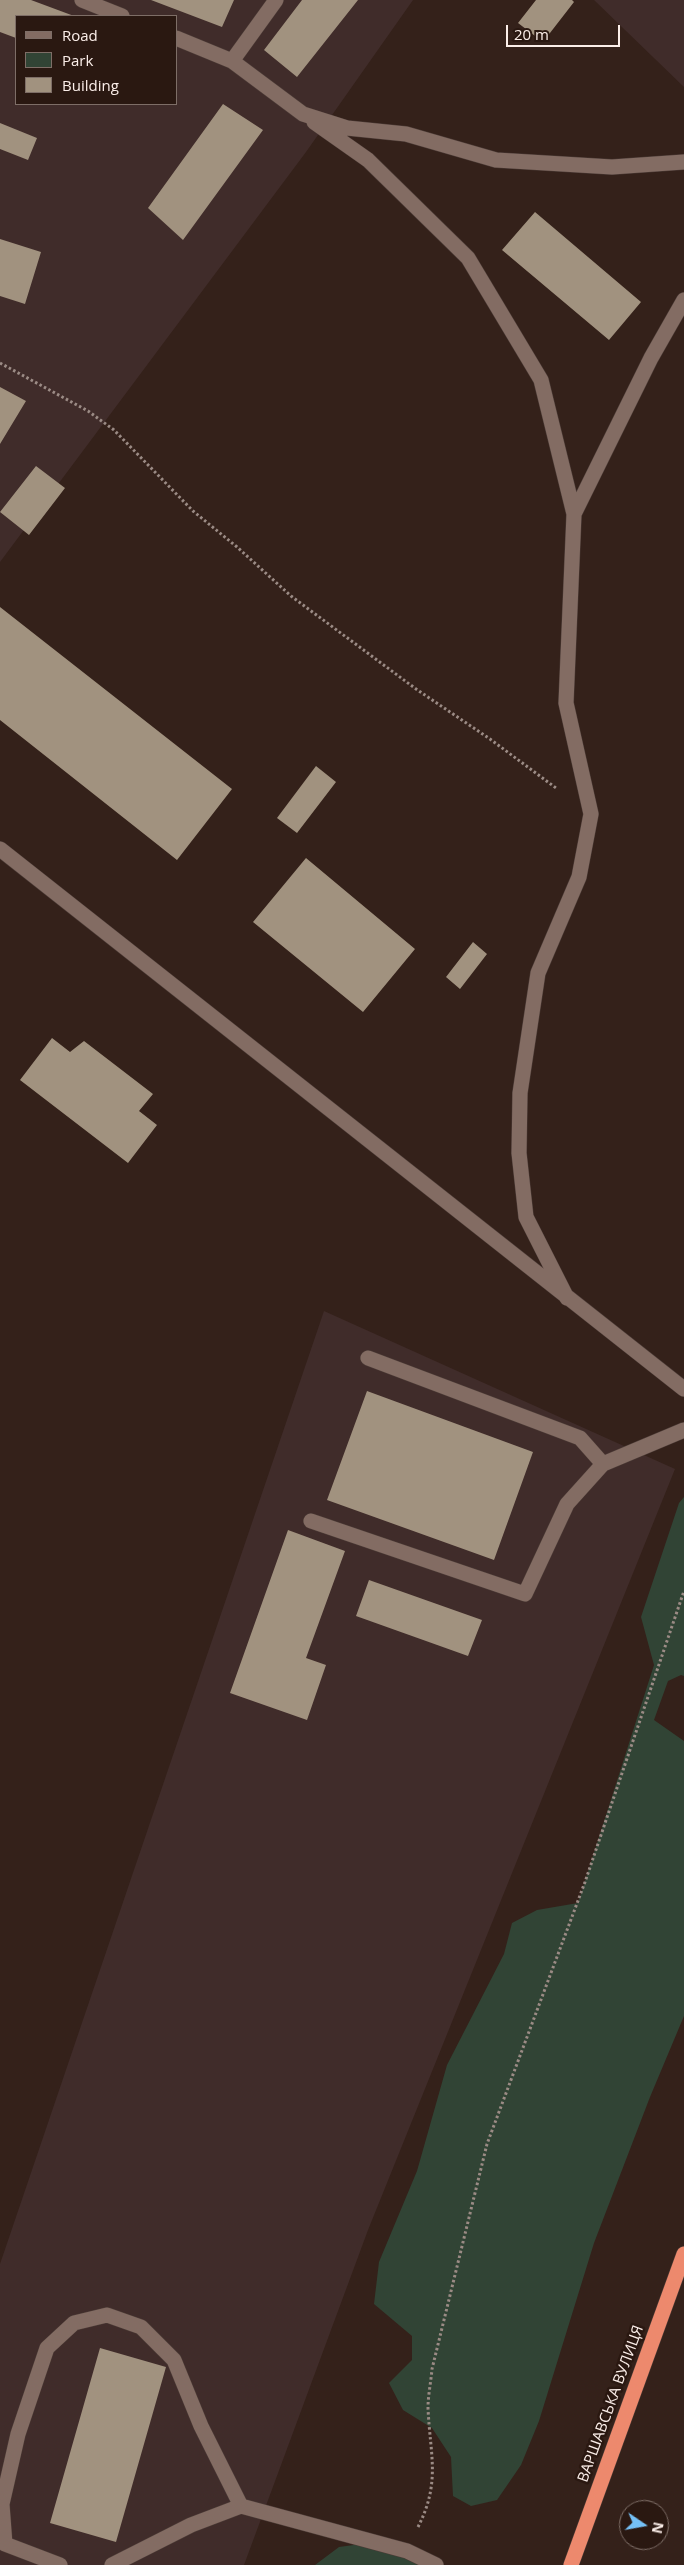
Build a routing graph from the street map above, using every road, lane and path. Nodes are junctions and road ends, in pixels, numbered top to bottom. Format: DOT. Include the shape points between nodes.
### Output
graph roads {
  1 [pos="82,0"];
  2 [pos="276,0"];
  3 [pos="120,15"];
  4 [pos="178,39"];
  5 [pos="232,61"];
  6 [pos="303,114"];
  7 [pos="684,162"];
  8 [pos="684,300"];
  9 [pos="0,363"];
  10 [pos="574,514"];
  11 [pos="591,814"];
  12 [pos="0,849"];
  13 [pos="567,1298"];
  14 [pos="368,1358"];
  15 [pos="684,1389"];
  16 [pos="684,1430"];
  17 [pos="603,1464"];
  18 [pos="311,1521"];
  19 [pos="684,1591"];
  20 [pos="684,2254"];
  21 [pos="241,2506"];
  22 [pos="3,2544"];
  23 [pos="407,2550"];
  24 [pos="60,2565"];
  25 [pos="112,2565"];
  26 [pos="436,2565"];
  27 [pos="571,2565"];
  1 -- 3 [label="lane"];
  2 -- 5 [label="lane"];
  4 -- 5 [label="lane"];
  5 -- 6 [label="lane"];
  6 -- 7 [label="lane" via="348,128 406,134 496,160 612,167"];
  6 -- 10 [label="lane" via="368,160 468,258 541,380"];
  8 -- 10 [label="lane" via="651,358"];
  9 -- 11 [label="path" via="88,411 114,430 193,511 291,596"];
  10 -- 11 [label="lane" via="566,703"];
  11 -- 13 [label="lane" via="579,877 538,973 520,1093 519,1153 526,1217"];
  12 -- 13 [label="lane"];
  13 -- 15 [label="lane"];
  14 -- 17 [label="lane" via="580,1438"];
  16 -- 17 [label="lane"];
  17 -- 18 [label="lane" via="567,1504 525,1594"];
  19 -- 23 [label="path" via="585,1882 487,2144 432,2369 428,2407 434,2467 427,2509"];
  20 -- 27 [label="highway, ВАРШАВСЬКА ВУЛИЦЯ"];
  21 -- 22 [label="lane" via="174,2360 141,2327 107,2315 74,2323 47,2348 18,2434 2,2504"];
  21 -- 23 [label="lane"];
  21 -- 25 [label="lane" via="191,2525"];
  22 -- 24 [label="lane"];
  23 -- 26 [label="lane"];
}
